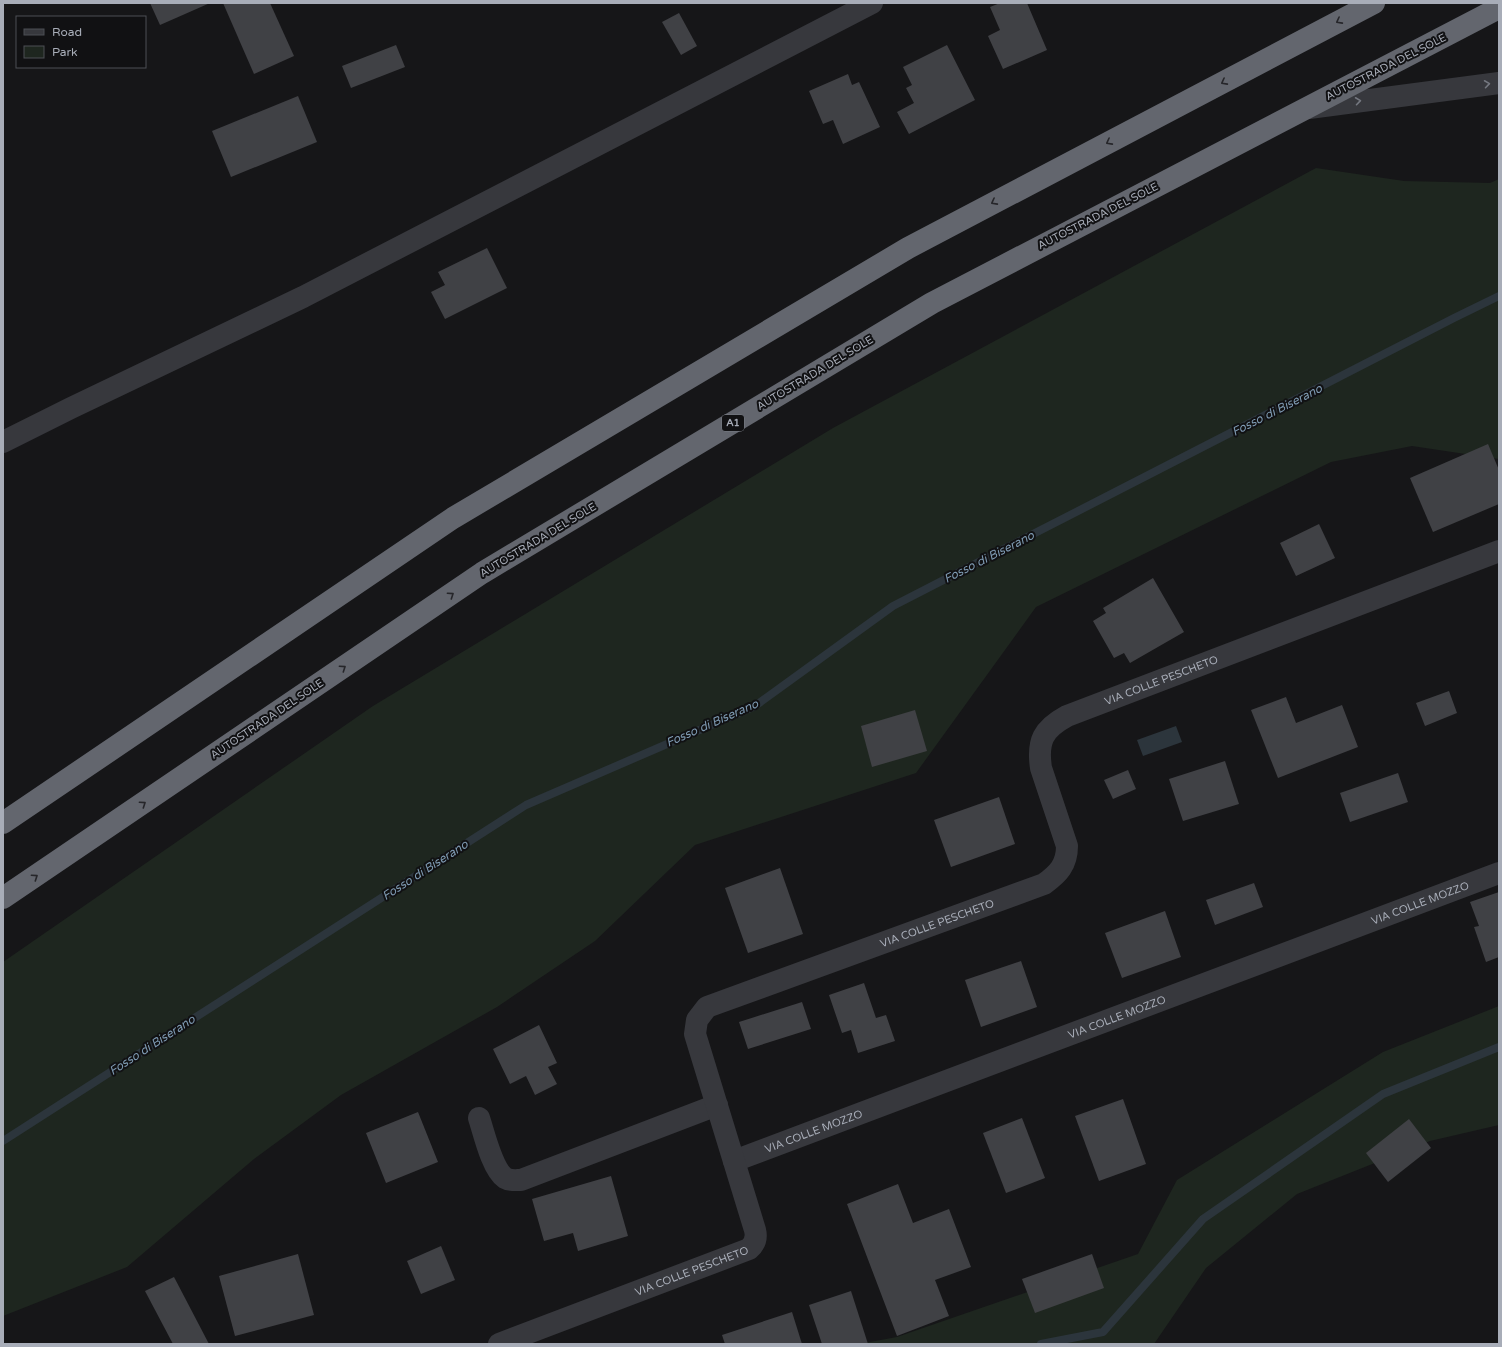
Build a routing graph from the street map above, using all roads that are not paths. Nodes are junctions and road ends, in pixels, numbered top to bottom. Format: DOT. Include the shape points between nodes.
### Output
graph roads {
  1 [pos="872,3"];
  2 [pos="1374,3"];
  3 [pos="1499,8"];
  4 [pos="1499,82"];
  5 [pos="1306,108"];
  6 [pos="3,442"];
  7 [pos="1499,551"];
  8 [pos="3,823"];
  9 [pos="1499,873"];
  10 [pos="3,898"];
  11 [pos="717,1105"];
  12 [pos="479,1118"];
  13 [pos="734,1161"];
  14 [pos="498,1344"];
  1 -- 6 [label="street" via="303,296"];
  2 -- 8 [label="highway, one-way" via="908,248 453,518"];
  3 -- 5 [label="highway, AUTOSTRADA DEL SOLE / A1"];
  5 -- 4 [label="street, one-way"];
  10 -- 5 [label="highway, AUTOSTRADA DEL SOLE / A1, one-way" via="482,573 932,303"];
  7 -- 11 [label="street, VIA COLLE PESCHETO" via="1056,722 1043,738 1040,757 1041,768 1067,846 1065,863 1058,873 1044,884 707,1007 697,1020 695,1034"];
  9 -- 13 [label="street, VIA COLLE MOZZO"];
  11 -- 12 [label="street" via="521,1180 505,1178 500,1172"];
  11 -- 13 [label="street, VIA COLLE PESCHETO"];
  13 -- 14 [label="street, VIA COLLE PESCHETO" via="756,1233 751,1247"];
}
